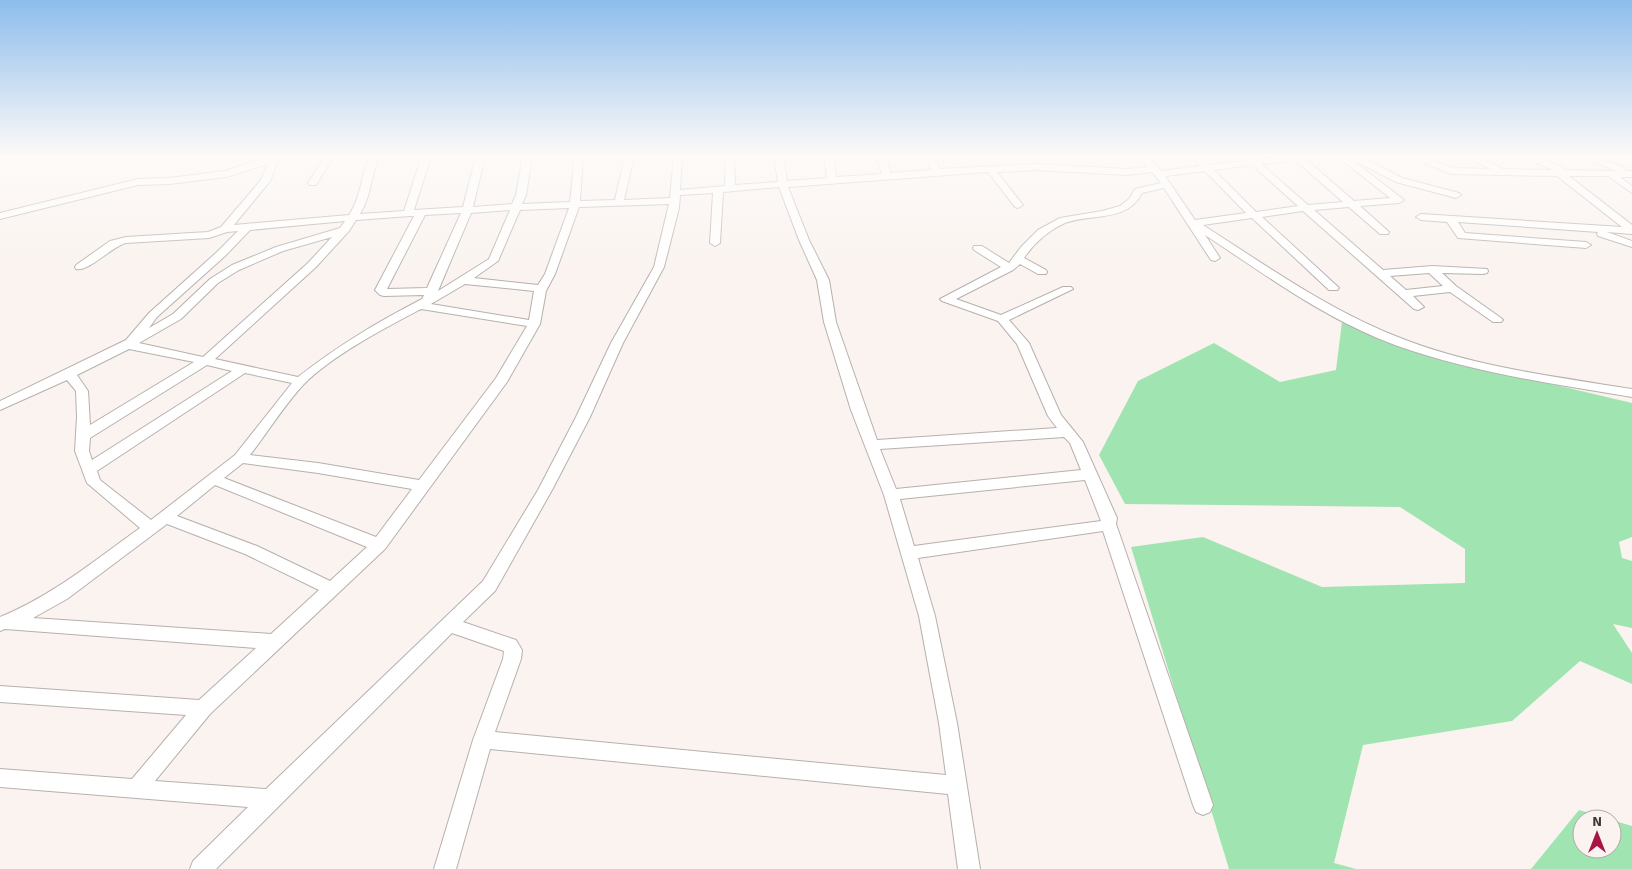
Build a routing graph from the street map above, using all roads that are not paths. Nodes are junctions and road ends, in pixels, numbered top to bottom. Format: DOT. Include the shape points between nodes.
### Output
graph roads {
  1 [pos="79,197"];
  2 [pos="251,197"];
  3 [pos="363,197"];
  4 [pos="414,197"];
  5 [pos="471,197"];
  6 [pos="520,197"];
  7 [pos="576,197"];
  8 [pos="620,197"];
  9 [pos="675,197"];
  10 [pos="718,197"];
  11 [pos="788,197"];
  12 [pos="1011,197"];
  13 [pos="1136,197"];
  14 [pos="1174,197"];
  15 [pos="1236,197"];
  16 [pos="1291,197"];
  17 [pos="1342,197"];
  18 [pos="1394,197"];
  19 [pos="1589,197"];
  20 [pos="619,202"];
  21 [pos="575,204"];
  22 [pos="1351,204"];
  23 [pos="1018,205"];
  24 [pos="516,207"];
  25 [pos="1304,208"];
  26 [pos="467,211"];
  27 [pos="408,214"];
  28 [pos="421,214"];
  29 [pos="1256,215"];
  30 [pos="0,216"];
  31 [pos="1421,217"];
  32 [pos="353,218"];
  33 [pos="1450,219"];
  34 [pos="1193,223"];
  35 [pos="247,227"];
  36 [pos="1574,228"];
  37 [pos="225,229"];
  38 [pos="1632,230"];
  39 [pos="342,231"];
  40 [pos="1384,232"];
  41 [pos="715,243"];
  42 [pos="1632,244"];
  43 [pos="1586,245"];
  44 [pos="978,248"];
  45 [pos="1215,258"];
  46 [pos="1018,259"];
  47 [pos="80,267"];
  48 [pos="1009,268"];
  49 [pos="1432,269"];
  50 [pos="1483,271"];
  51 [pos="1042,272"];
  52 [pos="1379,274"];
  53 [pos="463,280"];
  54 [pos="1334,288"];
  55 [pos="1452,288"];
  56 [pos="542,289"];
  57 [pos="1067,289"];
  58 [pos="1403,294"];
  59 [pos="426,299"];
  60 [pos="1418,307"];
  61 [pos="1002,319"];
  62 [pos="1497,320"];
  63 [pos="534,324"];
  64 [pos="128,345"];
  65 [pos="207,360"];
  66 [pos="245,368"];
  67 [pos="70,375"];
  68 [pos="300,380"];
  69 [pos="1632,392"];
  70 [pos="0,406"];
  71 [pos="1066,432"];
  72 [pos="83,436"];
  73 [pos="871,445"];
  74 [pos="240,458"];
  75 [pos="88,469"];
  76 [pos="1091,474"];
  77 [pos="214,479"];
  78 [pos="424,486"];
  79 [pos="890,495"];
  80 [pos="164,517"];
  81 [pos="1108,524"];
  82 [pos="151,528"];
  83 [pos="379,545"];
  84 [pos="908,553"];
  85 [pos="332,589"];
  86 [pos="2,624"];
  87 [pos="450,625"];
  88 [pos="276,642"];
  89 [pos="0,694"];
  90 [pos="203,708"];
  91 [pos="483,740"];
  92 [pos="0,778"];
  93 [pos="957,785"];
  94 [pos="136,789"];
  95 [pos="270,799"];
  96 [pos="1203,805"];
  97 [pos="202,869"];
  98 [pos="444,869"];
  99 [pos="969,869"];
  1 -- 30 [label="street"];
  2 -- 37 [label="street"];
  3 -- 32 [label="street"];
  4 -- 27 [label="street"];
  5 -- 26 [label="street"];
  6 -- 24 [label="street"];
  7 -- 21 [label="street"];
  8 -- 20 [label="street"];
  9 -- 20 [label="street"];
  9 -- 87 [label="street" via="659,267 627,323 584,417 489,586"];
  10 -- 41 [label="street"];
  11 -- 73 [label="street" via="823,280 830,322"];
  12 -- 23 [label="street"];
  13 -- 46 [label="street" via="1123,208 1064,220 1042,232"];
  14 -- 34 [label="street"];
  15 -- 29 [label="street"];
  16 -- 25 [label="street"];
  17 -- 22 [label="street"];
  18 -- 22 [label="street" via="1398,200"];
  19 -- 38 [label="street"];
  20 -- 21 [label="street"];
  21 -- 24 [label="street"];
  21 -- 56 [label="street"];
  22 -- 25 [label="street"];
  22 -- 40 [label="street"];
  24 -- 26 [label="street"];
  24 -- 53 [label="street" via="493,261"];
  25 -- 29 [label="street"];
  25 -- 52 [label="street"];
  26 -- 28 [label="street"];
  26 -- 59 [label="street"];
  27 -- 28 [label="street"];
  27 -- 32 [label="street"];
  28 -- 59 [label="street" via="380,290"];
  29 -- 34 [label="street"];
  29 -- 54 [label="street"];
  31 -- 33 [label="street"];
  32 -- 35 [label="street"];
  32 -- 39 [label="street"];
  33 -- 36 [label="street"];
  33 -- 43 [label="street" via="1462,236"];
  34 -- 45 [label="street"];
  34 -- 69 [label="street" via="1308,297 1399,342 1526,376"];
  35 -- 37 [label="street"];
  35 -- 64 [label="street" via="153,315"];
  36 -- 38 [label="street"];
  36 -- 42 [label="street"];
  37 -- 47 [label="street" via="209,235 114,243"];
  39 -- 64 [label="street" via="268,252 220,276 175,317"];
  39 -- 65 [label="street" via="312,265"];
  44 -- 48 [label="street"];
  46 -- 48 [label="street"];
  46 -- 51 [label="street"];
  48 -- 61 [label="street" via="946,299"];
  49 -- 50 [label="street"];
  49 -- 52 [label="street"];
  49 -- 55 [label="street"];
  52 -- 58 [label="street"];
  53 -- 56 [label="street"];
  53 -- 59 [label="street"];
  55 -- 58 [label="street"];
  55 -- 62 [label="street"];
  56 -- 63 [label="street"];
  57 -- 61 [label="street"];
  58 -- 60 [label="street"];
  59 -- 63 [label="street"];
  59 -- 68 [label="street" via="375,328"];
  61 -- 71 [label="street" via="1023,343 1055,416"];
  63 -- 78 [label="street" via="502,379"];
  64 -- 65 [label="street"];
  64 -- 67 [label="street"];
  65 -- 66 [label="street"];
  65 -- 72 [label="street"];
  66 -- 68 [label="street"];
  66 -- 75 [label="street"];
  67 -- 70 [label="street"];
  67 -- 72 [label="street" via="82,391"];
  68 -- 74 [label="street"];
  71 -- 73 [label="street"];
  71 -- 76 [label="street" via="1076,442"];
  72 -- 75 [label="street" via="82,451"];
  73 -- 79 [label="street"];
  74 -- 77 [label="street"];
  74 -- 78 [label="street"];
  75 -- 82 [label="street" via="94,483"];
  76 -- 79 [label="street"];
  76 -- 81 [label="street" via="1109,518"];
  77 -- 80 [label="street"];
  77 -- 83 [label="street"];
  78 -- 83 [label="street"];
  79 -- 84 [label="street"];
  80 -- 82 [label="street"];
  80 -- 85 [label="street" via="251,550"];
  81 -- 84 [label="street"];
  81 -- 96 [label="street"];
  82 -- 86 [label="street" via="61,594"];
  83 -- 85 [label="street"];
  84 -- 93 [label="street" via="927,616"];
  85 -- 88 [label="street"];
  86 -- 88 [label="street"];
  87 -- 91 [label="street" via="510,645 513,650"];
  87 -- 95 [label="street"];
  88 -- 90 [label="street"];
  89 -- 90 [label="street"];
  90 -- 94 [label="street"];
  91 -- 93 [label="street"];
  91 -- 98 [label="street"];
  92 -- 94 [label="street"];
  93 -- 99 [label="street"];
  94 -- 95 [label="street"];
  95 -- 97 [label="street"];
}
